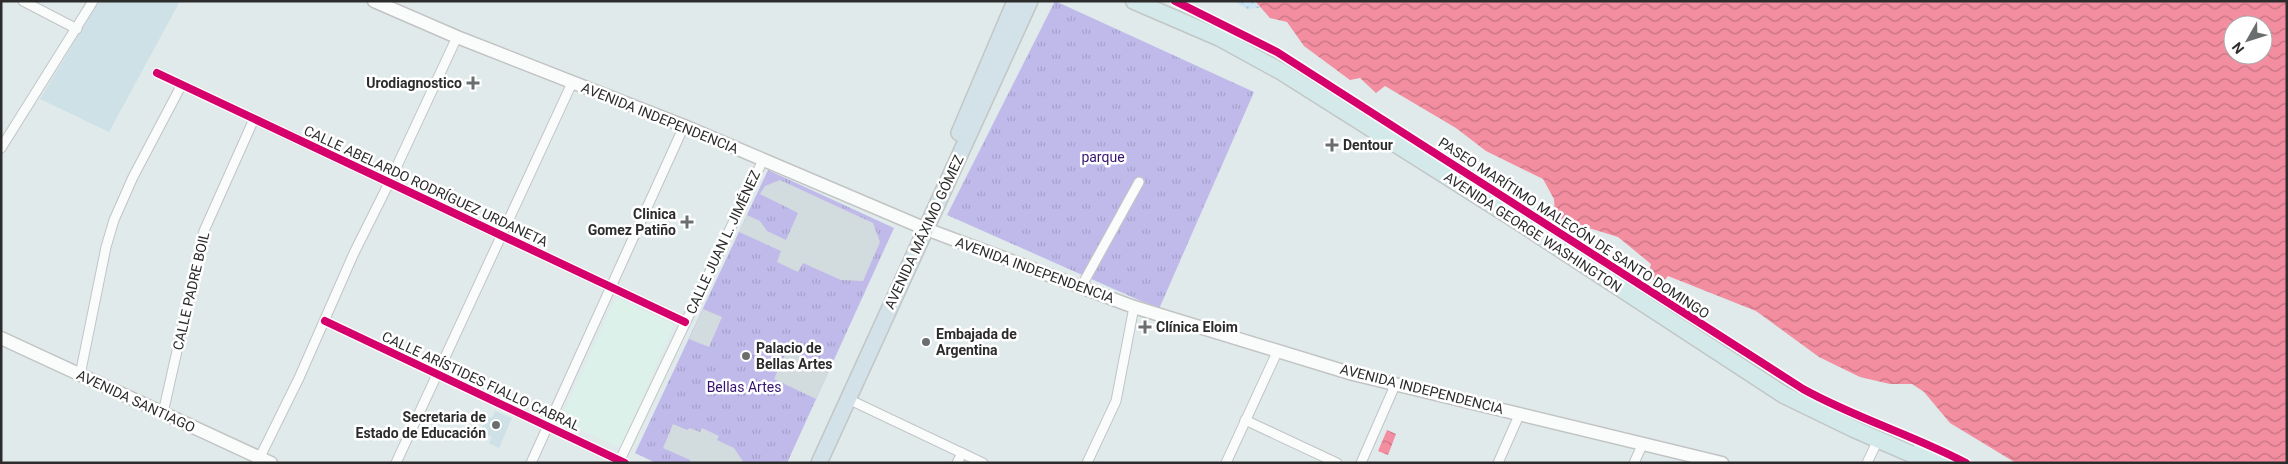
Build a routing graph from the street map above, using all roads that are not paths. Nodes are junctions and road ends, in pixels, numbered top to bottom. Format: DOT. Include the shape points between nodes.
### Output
graph roads {
  1 [pos="23,1"];
  2 [pos="93,1"];
  3 [pos="374,1"];
  4 [pos="1015,1"];
  5 [pos="1030,1"];
  6 [pos="1134,1"];
  7 [pos="1161,1"];
  8 [pos="392,5"];
  9 [pos="76,29"];
  10 [pos="458,37"];
  11 [pos="157,73"];
  12 [pos="572,83"];
  13 [pos="181,86"];
  14 [pos="254,119"];
  15 [pos="684,126"];
  16 [pos="1,148"];
  17 [pos="762,160"];
  18 [pos="1139,182"];
  19 [pos="390,183"];
  20 [pos="922,228"];
  21 [pos="501,236"];
  22 [pos="1081,287"];
  23 [pos="612,288"];
  24 [pos="1134,307"];
  25 [pos="325,322"];
  26 [pos="685,322"];
  27 [pos="1,338"];
  28 [pos="1278,350"];
  29 [pos="437,374"];
  30 [pos="80,375"];
  31 [pos="1396,384"];
  32 [pos="848,399"];
  33 [pos="164,413"];
  34 [pos="1520,413"];
  35 [pos="1245,420"];
  36 [pos="548,426"];
  37 [pos="1878,440"];
  38 [pos="1643,443"];
  39 [pos="962,452"];
  40 [pos="263,461"];
  41 [pos="622,461"];
  42 [pos="396,463"];
  43 [pos="531,463"];
  44 [pos="808,463"];
  45 [pos="818,463"];
  46 [pos="957,463"];
  47 [pos="984,463"];
  48 [pos="1088,463"];
  49 [pos="1226,463"];
  50 [pos="1338,463"];
  51 [pos="1361,463"];
  52 [pos="1498,463"];
  53 [pos="1634,463"];
  54 [pos="1722,463"];
  55 [pos="1867,463"];
  56 [pos="1932,463"];
  57 [pos="1951,463"];
  1 -- 9 [label="street"];
  2 -- 9 [label="street"];
  3 -- 8 [label="main road, AVENIDA INDEPENDENCIA"];
  4 -- 20 [label="main road, AVENIDA MÁXIMO GÓMEZ"];
  5 -- 20 [label="main road, AVENIDA MÁXIMO GÓMEZ"];
  6 -- 37 [label="highway, AVENIDA GEORGE WASHINGTON" via="1220,38 1282,72 1784,395"];
  7 -- 57 [label="highway, AVENIDA GEORGE WASHINGTON" via="1246,40 1298,70 1807,397"];
  8 -- 10 [label="main road, AVENIDA INDEPENDENCIA"];
  9 -- 16 [label="street"];
  10 -- 12 [label="main road, AVENIDA INDEPENDENCIA"];
  10 -- 19 [label="street"];
  11 -- 13 [label="street, CALLE ABELARDO RODRÍGUEZ URDANETA"];
  12 -- 15 [label="main road, AVENIDA INDEPENDENCIA"];
  12 -- 21 [label="street"];
  13 -- 14 [label="street, CALLE ABELARDO RODRÍGUEZ URDANETA"];
  13 -- 30 [label="street" via="114,220"];
  14 -- 19 [label="street, CALLE ABELARDO RODRÍGUEZ URDANETA"];
  14 -- 33 [label="street, CALLE PADRE BOIL" via="204,231"];
  15 -- 17 [label="main road, AVENIDA INDEPENDENCIA"];
  15 -- 23 [label="street"];
  17 -- 20 [label="main road, AVENIDA INDEPENDENCIA"];
  17 -- 26 [label="street, CALLE JUAN L. JIMÉNEZ"];
  18 -- 22 [label="street"];
  19 -- 21 [label="street, CALLE ABELARDO RODRÍGUEZ URDANETA"];
  19 -- 25 [label="street" via="354,253"];
  20 -- 22 [label="main road, AVENIDA INDEPENDENCIA"];
  20 -- 32 [label="main road, AVENIDA MÁXIMO GÓMEZ"];
  20 -- 44 [label="main road, AVENIDA MÁXIMO GÓMEZ"];
  21 -- 23 [label="street, CALLE ABELARDO RODRÍGUEZ URDANETA"];
  21 -- 29 [label="street"];
  22 -- 24 [label="main road, AVENIDA INDEPENDENCIA"];
  23 -- 26 [label="street, CALLE ABELARDO RODRÍGUEZ URDANETA"];
  23 -- 36 [label="street"];
  24 -- 28 [label="main road, AVENIDA INDEPENDENCIA"];
  24 -- 48 [label="street" via="1116,401"];
  25 -- 29 [label="street, CALLE ARÍSTIDES FIALLO CABRAL"];
  25 -- 40 [label="street"];
  26 -- 41 [label="street, CALLE JUAN L. JIMÉNEZ"];
  27 -- 30 [label="main road, AVENIDA SANTIAGO"];
  28 -- 31 [label="main road, AVENIDA INDEPENDENCIA" via="1352,374"];
  28 -- 35 [label="street"];
  29 -- 36 [label="street, CALLE ARÍSTIDES FIALLO CABRAL"];
  29 -- 42 [label="street"];
  30 -- 33 [label="main road, AVENIDA SANTIAGO"];
  31 -- 34 [label="main road, AVENIDA INDEPENDENCIA"];
  31 -- 51 [label="street"];
  32 -- 39 [label="street"];
  32 -- 45 [label="main road, AVENIDA MÁXIMO GÓMEZ"];
  33 -- 40 [label="main road, AVENIDA SANTIAGO"];
  34 -- 38 [label="main road, AVENIDA INDEPENDENCIA"];
  34 -- 52 [label="street"];
  35 -- 49 [label="street"];
  35 -- 50 [label="street"];
  36 -- 41 [label="street, CALLE ARÍSTIDES FIALLO CABRAL"];
  36 -- 43 [label="street"];
  37 -- 55 [label="street"];
  37 -- 56 [label="highway, AVENIDA GEORGE WASHINGTON"];
  38 -- 53 [label="street"];
  38 -- 54 [label="main road, AVENIDA INDEPENDENCIA"];
  39 -- 46 [label="street"];
  39 -- 47 [label="street"];
}
